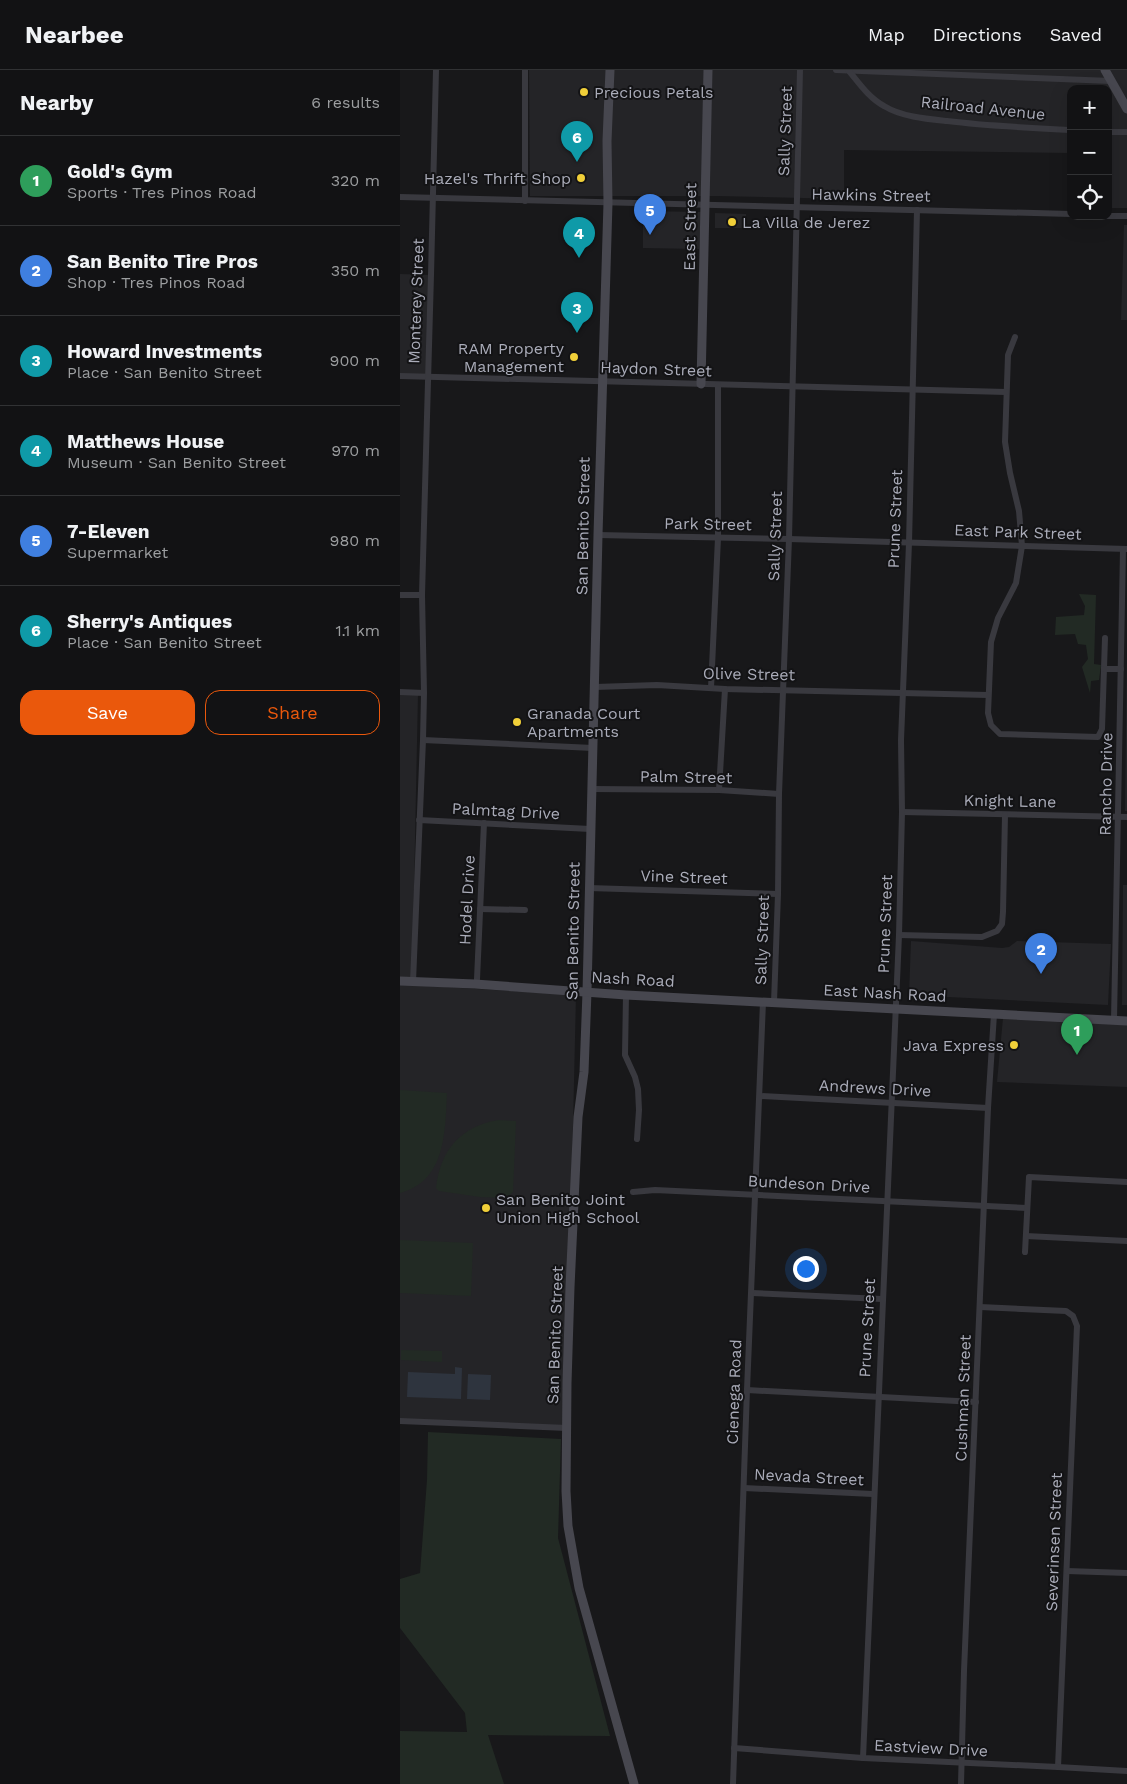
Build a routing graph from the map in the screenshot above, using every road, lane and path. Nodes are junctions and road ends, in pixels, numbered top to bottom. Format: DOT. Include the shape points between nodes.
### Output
graph roads {
  1 [pos="436,70"];
  2 [pos="525,70"];
  3 [pos="610,70"];
  4 [pos="708,70"];
  5 [pos="800,70"];
  6 [pos="836,70"];
  7 [pos="1105,70"];
  8 [pos="848,71"];
  9 [pos="1111,82"];
  10 [pos="1127,110"];
  11 [pos="1067,130"];
  12 [pos="1112,132"];
  13 [pos="1127,132"];
  14 [pos="400,197"];
  15 [pos="433,198"];
  16 [pos="524,201"];
  17 [pos="608,203"];
  18 [pos="705,205"];
  19 [pos="796,208"];
  20 [pos="917,210"];
  21 [pos="1067,214"];
  22 [pos="1112,216"];
  23 [pos="1127,216"];
  24 [pos="1015,337"];
  25 [pos="400,376"];
  26 [pos="427,377"];
  27 [pos="602,382"];
  28 [pos="701,384"];
  29 [pos="718,385"];
  30 [pos="791,387"];
  31 [pos="912,390"];
  32 [pos="1006,392"];
  33 [pos="598,535"];
  34 [pos="718,538"];
  35 [pos="789,539"];
  36 [pos="909,543"];
  37 [pos="1022,546"];
  38 [pos="1125,549"];
  39 [pos="400,594"];
  40 [pos="422,596"];
  41 [pos="1104,638"];
  42 [pos="1104,669"];
  43 [pos="1121,670"];
  44 [pos="595,686"];
  45 [pos="711,688"];
  46 [pos="726,689"];
  47 [pos="783,689"];
  48 [pos="400,692"];
  49 [pos="424,693"];
  50 [pos="902,693"];
  51 [pos="988,694"];
  52 [pos="423,740"];
  53 [pos="593,748"];
  54 [pos="592,789"];
  55 [pos="720,790"];
  56 [pos="779,794"];
  57 [pos="902,812"];
  58 [pos="1005,815"];
  59 [pos="1119,817"];
  60 [pos="1127,817"];
  61 [pos="420,820"];
  62 [pos="484,823"];
  63 [pos="590,829"];
  64 [pos="589,888"];
  65 [pos="778,894"];
  66 [pos="480,909"];
  67 [pos="525,910"];
  68 [pos="899,935"];
  69 [pos="476,978"];
  70 [pos="400,981"];
  71 [pos="413,982"];
  72 [pos="587,992"];
  73 [pos="626,994"];
  74 [pos="763,1002"];
  75 [pos="774,1002"];
  76 [pos="895,1008"];
  77 [pos="994,1014"];
  78 [pos="1114,1020"];
  79 [pos="1127,1021"];
  80 [pos="760,1096"];
  81 [pos="891,1102"];
  82 [pos="988,1108"];
  83 [pos="637,1139"];
  84 [pos="1127,1182"];
  85 [pos="633,1192"];
  86 [pos="756,1196"];
  87 [pos="887,1202"];
  88 [pos="984,1206"];
  89 [pos="1027,1208"];
  90 [pos="1026,1236"];
  91 [pos="1127,1241"];
  92 [pos="1025,1252"];
  93 [pos="752,1293"];
  94 [pos="882,1299"];
  95 [pos="980,1307"];
  96 [pos="747,1390"];
  97 [pos="878,1396"];
  98 [pos="976,1402"];
  99 [pos="400,1421"];
  100 [pos="567,1428"];
  101 [pos="744,1488"];
  102 [pos="873,1494"];
  103 [pos="1067,1571"];
  104 [pos="1127,1573"];
  105 [pos="734,1748"];
  106 [pos="863,1758"];
  107 [pos="962,1763"];
  108 [pos="1058,1767"];
  109 [pos="1127,1772"];
  110 [pos="634,1784"];
  111 [pos="733,1784"];
  112 [pos="961,1784"];
  1 -- 15 [label="street, Monterey Street"];
  2 -- 16 [label="street"];
  3 -- 17 [label="main road, San Benito Street"];
  4 -- 18 [label="main road, East Street"];
  5 -- 19 [label="street, Sally Street"];
  6 -- 8 [label="street"];
  7 -- 9 [label="main road"];
  8 -- 9 [label="street"];
  8 -- 11 [label="street, Railroad Avenue" via="883,106 906,114 963,123"];
  9 -- 10 [label="main road"];
  12 -- 13 [label="street"];
  14 -- 15 [label="street, Hawkins Street"];
  15 -- 16 [label="street, Hawkins Street"];
  15 -- 26 [label="street, Monterey Street"];
  16 -- 17 [label="street, Hawkins Street"];
  17 -- 18 [label="street, Hawkins Street"];
  17 -- 27 [label="main road, San Benito Street"];
  18 -- 19 [label="street, Hawkins Street"];
  18 -- 28 [label="main road, East Street"];
  19 -- 20 [label="street, Hawkins Street"];
  19 -- 30 [label="street, Sally Street"];
  20 -- 21 [label="street, Hawkins Street"];
  20 -- 31 [label="street, Prune Street"];
  22 -- 23 [label="street"];
  24 -- 32 [label="street" via="1008,355"];
  25 -- 26 [label="street, Haydon Street"];
  26 -- 27 [label="street, Haydon Street"];
  26 -- 40 [label="street, Monterey Street"];
  27 -- 28 [label="street, Haydon Street"];
  27 -- 33 [label="main road, San Benito Street"];
  28 -- 29 [label="street, Haydon Street"];
  29 -- 30 [label="street, Haydon Street"];
  29 -- 34 [label="street"];
  30 -- 31 [label="street, Haydon Street"];
  30 -- 35 [label="street, Sally Street"];
  31 -- 32 [label="street, Haydon Street"];
  31 -- 36 [label="street, Prune Street"];
  32 -- 37 [label="street" via="1006,449 1019,511"];
  33 -- 34 [label="street, Park Street"];
  33 -- 44 [label="main road, San Benito Street"];
  34 -- 35 [label="street, Park Street"];
  34 -- 45 [label="street"];
  35 -- 36 [label="street, Park Street"];
  35 -- 47 [label="street, Sally Street"];
  36 -- 37 [label="street, East Park Street"];
  36 -- 50 [label="street, Prune Street"];
  37 -- 38 [label="street, East Park Street"];
  37 -- 51 [label="street" via="1016,583 998,618 991,642"];
  38 -- 43 [label="street, Rancho Drive"];
  39 -- 40 [label="street"];
  40 -- 49 [label="street, Monterey Street"];
  41 -- 42 [label="street"];
  42 -- 43 [label="street"];
  42 -- 51 [label="street" via="1102,729 1098,737 1000,734 991,725"];
  43 -- 59 [label="street, Rancho Drive"];
  44 -- 45 [label="street, Olive Street"];
  44 -- 53 [label="main road, San Benito Street"];
  45 -- 46 [label="street, Olive Street"];
  46 -- 47 [label="street, Olive Street"];
  46 -- 55 [label="street"];
  47 -- 50 [label="street, Olive Street"];
  47 -- 56 [label="street, Sally Street"];
  48 -- 49 [label="street"];
  49 -- 52 [label="street, Monterey Street"];
  50 -- 51 [label="street, Olive Street"];
  50 -- 57 [label="street, Prune Street"];
  52 -- 53 [label="street"];
  52 -- 61 [label="street, Monterey Street"];
  53 -- 54 [label="main road, San Benito Street"];
  54 -- 55 [label="street, Palm Street"];
  54 -- 63 [label="main road, San Benito Street"];
  55 -- 56 [label="street, Palm Street"];
  56 -- 65 [label="street, Sally Street"];
  57 -- 58 [label="street, Knight Lane"];
  57 -- 68 [label="street, Prune Street"];
  58 -- 59 [label="street, Knight Lane"];
  58 -- 68 [label="street" via="1004,912 997,932 982,937"];
  59 -- 60 [label="street, Knight Lane"];
  59 -- 78 [label="street, Rancho Drive"];
  61 -- 62 [label="street, Palmtag Drive"];
  61 -- 71 [label="street, Monterey Street"];
  62 -- 63 [label="street, Palmtag Drive"];
  62 -- 66 [label="street, Hodel Drive"];
  63 -- 64 [label="main road, San Benito Street"];
  64 -- 65 [label="street, Vine Street"];
  64 -- 72 [label="main road, San Benito Street"];
  65 -- 75 [label="street, Sally Street"];
  66 -- 67 [label="street"];
  66 -- 69 [label="street, Hodel Drive"];
  68 -- 76 [label="street, Prune Street"];
  70 -- 71 [label="main road, Nash Road"];
  71 -- 72 [label="main road, Nash Road"];
  72 -- 73 [label="main road, Nash Road"];
  72 -- 100 [label="main road, San Benito Street" via="584,1072 578,1117"];
  73 -- 74 [label="main road, Nash Road"];
  73 -- 83 [label="street" via="625,1055 638,1089"];
  74 -- 75 [label="main road, Nash Road"];
  74 -- 80 [label="street, Cienega Road"];
  75 -- 76 [label="main road, East Nash Road"];
  76 -- 77 [label="main road, East Nash Road"];
  76 -- 81 [label="street, Prune Street"];
  77 -- 78 [label="main road, East Nash Road"];
  77 -- 82 [label="street, Cushman Street"];
  78 -- 79 [label="main road, East Nash Road"];
  80 -- 81 [label="street, Andrews Drive"];
  80 -- 86 [label="street, Cienega Road"];
  81 -- 82 [label="street, Andrews Drive"];
  81 -- 87 [label="street, Prune Street"];
  82 -- 88 [label="street, Cushman Street"];
  84 -- 89 [label="street" via="1029,1177"];
  85 -- 86 [label="street, Bundeson Drive" via="655,1190"];
  86 -- 87 [label="street, Bundeson Drive"];
  86 -- 93 [label="street, Cienega Road"];
  87 -- 88 [label="street, Bundeson Drive"];
  87 -- 94 [label="street, Prune Street"];
  88 -- 89 [label="street, Bundeson Drive"];
  88 -- 95 [label="street, Cushman Street"];
  89 -- 90 [label="street"];
  90 -- 91 [label="street"];
  90 -- 92 [label="street"];
  93 -- 94 [label="street"];
  93 -- 96 [label="street, Cienega Road"];
  94 -- 97 [label="street, Prune Street"];
  95 -- 98 [label="street, Cushman Street"];
  95 -- 103 [label="street, Severinsen Street" via="1066,1311 1075,1319"];
  96 -- 97 [label="street"];
  96 -- 101 [label="street, Cienega Road"];
  97 -- 98 [label="street"];
  97 -- 102 [label="street, Prune Street"];
  98 -- 107 [label="street, Cushman Street"];
  99 -- 100 [label="street"];
  100 -- 110 [label="main road, San Benito Street" via="568,1526 573,1559"];
  101 -- 102 [label="street, Nevada Street"];
  101 -- 105 [label="street, Cienega Road"];
  102 -- 106 [label="street, Prune Street"];
  103 -- 104 [label="street"];
  103 -- 108 [label="street, Severinsen Street"];
  105 -- 106 [label="street, Eastview Drive"];
  105 -- 111 [label="street, Cienega Road"];
  106 -- 107 [label="street, Eastview Drive"];
  107 -- 108 [label="street, Eastview Drive"];
  107 -- 112 [label="street, Cushman Street"];
  108 -- 109 [label="street, Eastview Drive"];
}
